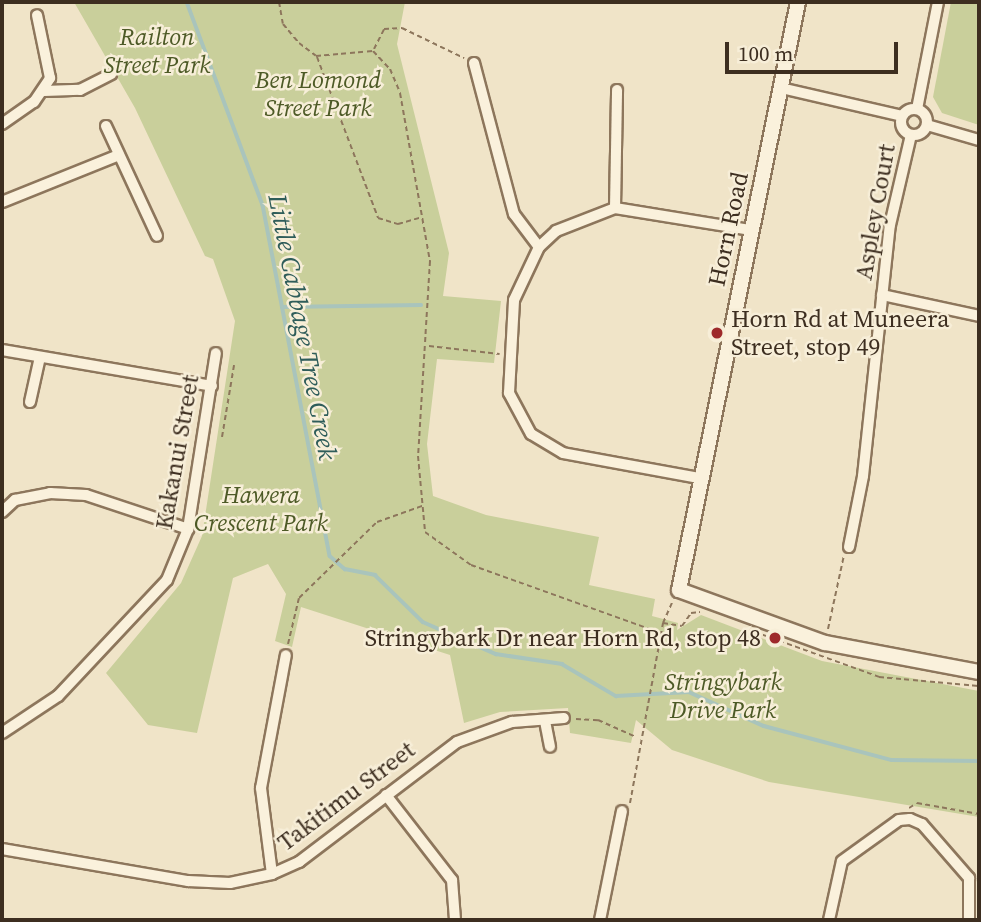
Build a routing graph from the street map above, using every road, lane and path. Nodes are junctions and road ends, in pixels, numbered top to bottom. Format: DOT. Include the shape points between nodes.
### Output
graph roads {
  1 [pos="279,2"];
  2 [pos="798,2"];
  3 [pos="938,2"];
  4 [pos="37,15"];
  5 [pos="373,51"];
  6 [pos="316,56"];
  7 [pos="474,63"];
  8 [pos="111,74"];
  9 [pos="781,88"];
  10 [pos="617,90"];
  11 [pos="44,91"];
  12 [pos="917,109"];
  13 [pos="902,116"];
  14 [pos="2,124"];
  15 [pos="106,125"];
  16 [pos="927,125"];
  17 [pos="911,135"];
  18 [pos="979,140"];
  19 [pos="119,155"];
  20 [pos="2,202"];
  21 [pos="615,208"];
  22 [pos="424,217"];
  23 [pos="751,230"];
  24 [pos="157,236"];
  25 [pos="539,247"];
  26 [pos="882,295"];
  27 [pos="979,316"];
  28 [pos="428,346"];
  29 [pos="2,350"];
  30 [pos="216,354"];
  31 [pos="508,355"];
  32 [pos="40,357"];
  33 [pos="234,365"];
  34 [pos="212,386"];
  35 [pos="30,402"];
  36 [pos="222,437"];
  37 [pos="699,478"];
  38 [pos="422,506"];
  39 [pos="2,512"];
  40 [pos="188,528"];
  41 [pos="849,547"];
  42 [pos="679,590"];
  43 [pos="663,623"];
  44 [pos="825,643"];
  45 [pos="286,655"];
  46 [pos="979,673"];
  47 [pos="564,718"];
  48 [pos="545,721"];
  49 [pos="2,733"];
  50 [pos="638,738"];
  51 [pos="550,747"];
  52 [pos="386,795"];
  53 [pos="622,811"];
  54 [pos="979,814"];
  55 [pos="899,820"];
  56 [pos="2,849"];
  57 [pos="271,874"];
  58 [pos="455,920"];
  59 [pos="600,920"];
  60 [pos="828,920"];
  61 [pos="968,920"];
  1 -- 6 [label="path" via="283,24"];
  2 -- 9 [label="street, Horn Road"];
  3 -- 12 [label="street"];
  4 -- 11 [label="street" via="50,57"];
  5 -- 6 [label="path"];
  5 -- 7 [label="path" via="384,29 402,28"];
  5 -- 22 [label="path" via="390,69 400,93"];
  6 -- 22 [label="path" via="378,218 398,224"];
  7 -- 25 [label="street" via="514,214"];
  8 -- 11 [label="street" via="80,90"];
  9 -- 13 [label="street"];
  9 -- 23 [label="street, Horn Road"];
  10 -- 21 [label="street"];
  11 -- 14 [label="street"];
  12 -- 13 [label="street"];
  12 -- 16 [label="street"];
  13 -- 17 [label="street"];
  15 -- 19 [label="street"];
  16 -- 17 [label="street"];
  16 -- 18 [label="street"];
  17 -- 26 [label="street, Aspley Court"];
  19 -- 20 [label="street"];
  19 -- 24 [label="street"];
  21 -- 23 [label="street"];
  21 -- 25 [label="street" via="577,220"];
  22 -- 28 [label="path"];
  23 -- 37 [label="street, Horn Road"];
  25 -- 31 [label="street" via="514,300"];
  26 -- 27 [label="street"];
  26 -- 41 [label="street, Aspley Court"];
  28 -- 31 [label="path"];
  28 -- 38 [label="path" via="418,456"];
  29 -- 32 [label="street"];
  30 -- 34 [label="street, Kakanui Street"];
  31 -- 37 [label="street" via="515,411 544,444"];
  32 -- 34 [label="street"];
  32 -- 35 [label="street"];
  33 -- 36 [label="path"];
  34 -- 40 [label="street, Kakanui Street"];
  37 -- 42 [label="street, Horn Road"];
  38 -- 45 [label="path" via="377,522 299,598"];
  38 -- 50 [label="path" via="425,532 442,550 661,633"];
  39 -- 40 [label="street" via="15,500 50,493 86,495"];
  40 -- 49 [label="street, Kakanui Street" via="167,580 134,619 58,696"];
  41 -- 44 [label="path"];
  42 -- 43 [label="path"];
  42 -- 44 [label="street"];
  44 -- 46 [label="street"];
  45 -- 57 [label="street" via="261,788"];
  47 -- 48 [label="street, Takitimu Street"];
  47 -- 50 [label="path" via="598,720"];
  48 -- 51 [label="street"];
  48 -- 52 [label="street, Takitimu Street" via="512,722 457,743"];
  50 -- 53 [label="path" via="632,801"];
  52 -- 57 [label="street, Takitimu Street" via="299,862"];
  52 -- 58 [label="street" via="452,880"];
  53 -- 59 [label="street"];
  54 -- 55 [label="path" via="918,803"];
  55 -- 60 [label="street" via="842,861"];
  55 -- 61 [label="street" via="922,824 970,878"];
  56 -- 57 [label="street, Takitimu Street" via="188,881 230,883"];
}
